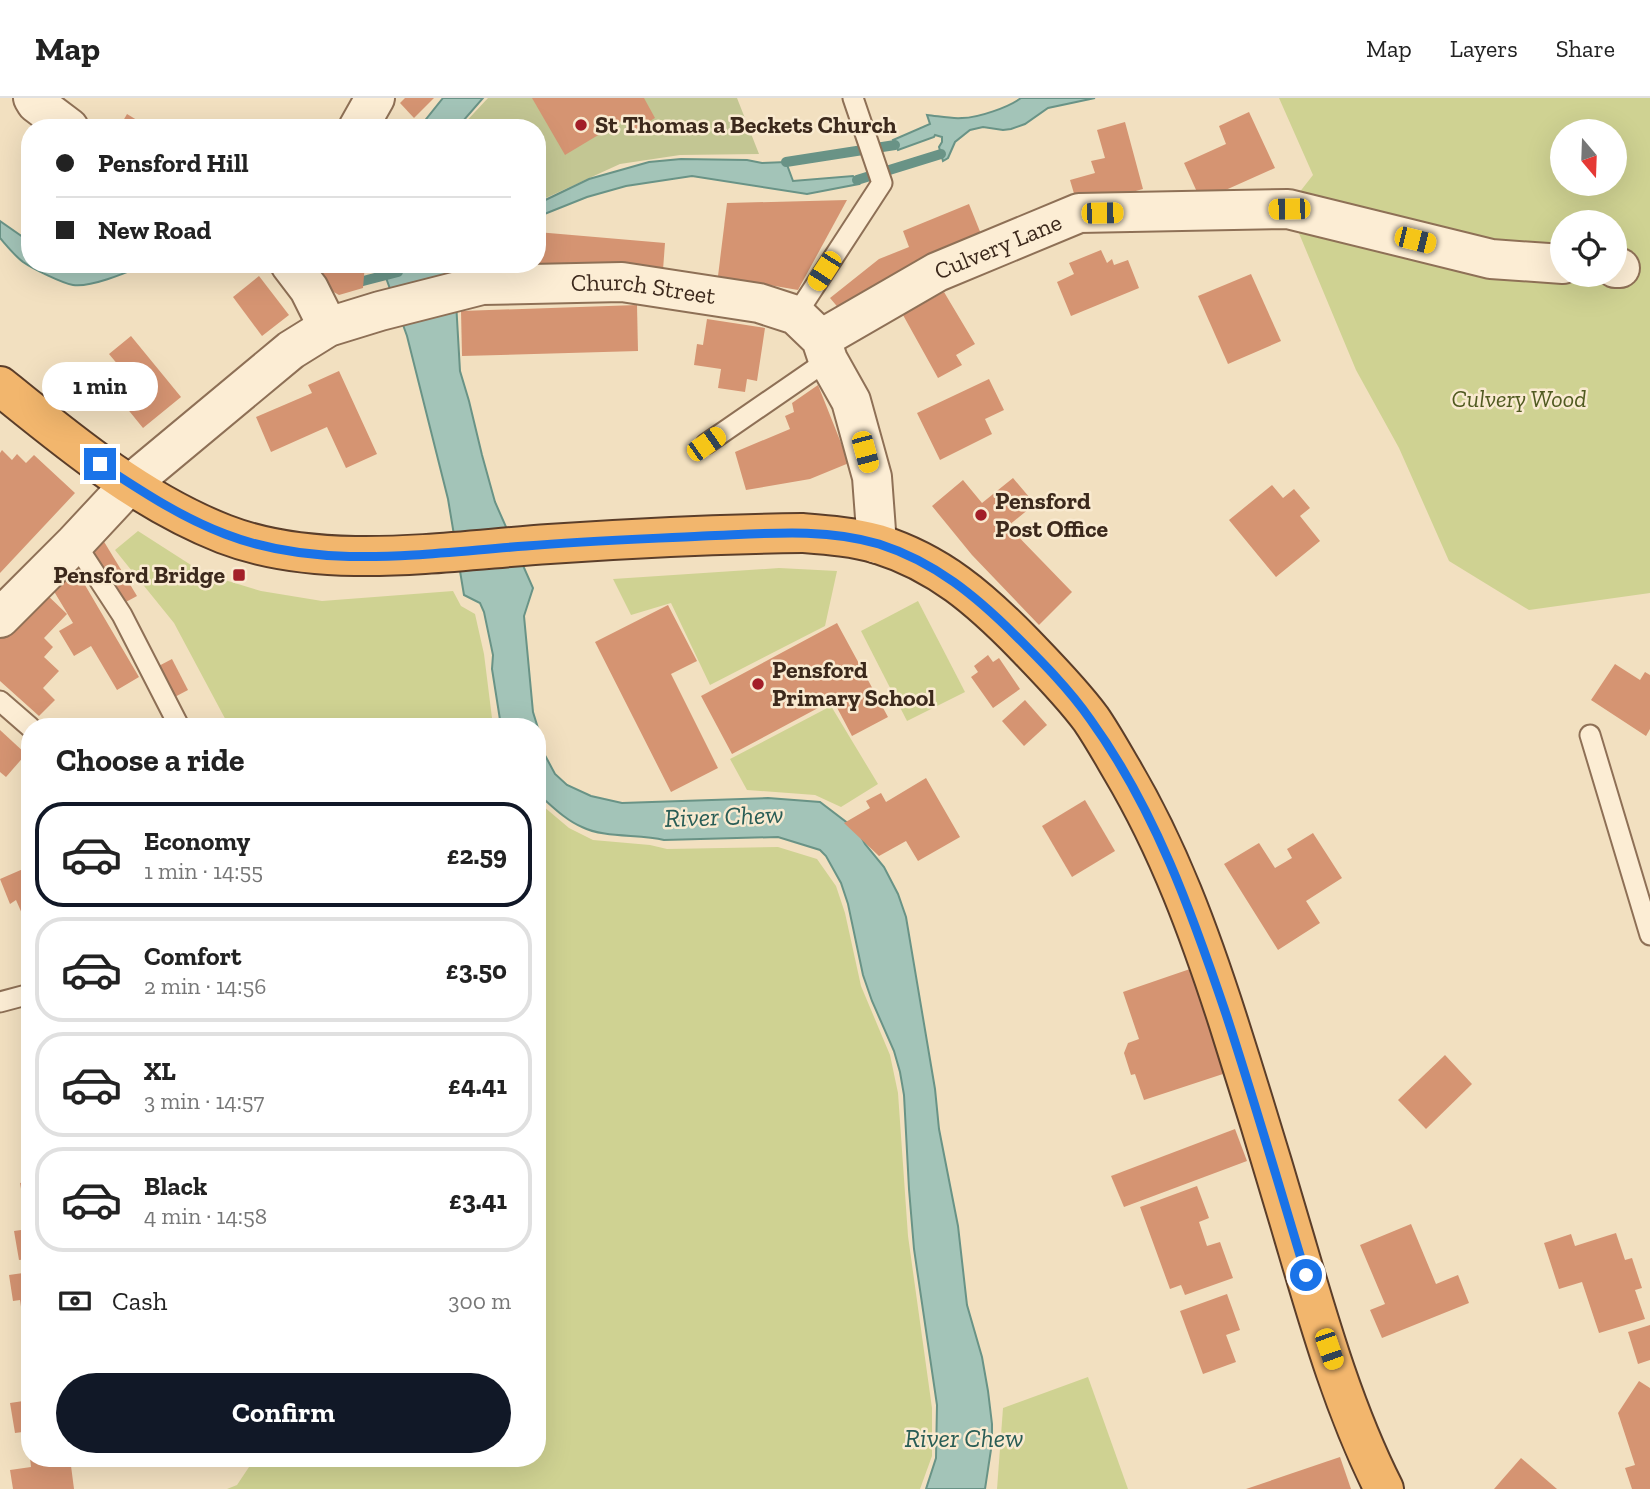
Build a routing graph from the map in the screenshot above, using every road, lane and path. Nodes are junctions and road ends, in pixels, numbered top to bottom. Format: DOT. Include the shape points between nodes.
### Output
graph roads {
  1 [pos="375,98"];
  2 [pos="853,98"];
  3 [pos="28,100"];
  4 [pos="56,119"];
  5 [pos="363,119"];
  6 [pos="1550,263"];
  7 [pos="297,273"];
  8 [pos="328,327"];
  9 [pos="815,338"];
  10 [pos="0,386"];
  11 [pos="706,444"];
  12 [pos="130,484"];
  13 [pos="75,543"];
  14 [pos="877,544"];
  15 [pos="0,618"];
  16 [pos="0,701"];
  17 [pos="175,718"];
  18 [pos="21,719"];
  19 [pos="1590,735"];
  20 [pos="1650,934"];
  21 [pos="21,996"];
  22 [pos="0,1002"];
  23 [pos="1384,1489"];
  1 -- 5 [label="street"];
  2 -- 9 [label="lane" via="882,183"];
  3 -- 4 [label="street"];
  6 -- 9 [label="street, Culvery Lane" via="1491,258 1289,209 1079,213 937,272"];
  7 -- 8 [label="street"];
  8 -- 9 [label="street, Church Street" via="476,286 622,282 759,303"];
  8 -- 12 [label="street, Church Street" via="291,351"];
  9 -- 11 [label="lane"];
  9 -- 14 [label="street" via="851,401 872,477"];
  10 -- 12 [label="highway" via="67,441"];
  12 -- 13 [label="street, Church Street"];
  12 -- 14 [label="highway" via="224,534 295,553 421,554 802,533"];
  13 -- 15 [label="street, Church Street"];
  13 -- 17 [label="lane" via="122,615"];
  14 -- 23 [label="highway" via="933,567 1009,629 1086,713 1138,796 1193,918 1329,1349"];
  16 -- 18 [label="lane"];
  19 -- 20 [label="lane"];
  21 -- 22 [label="lane"];
}
